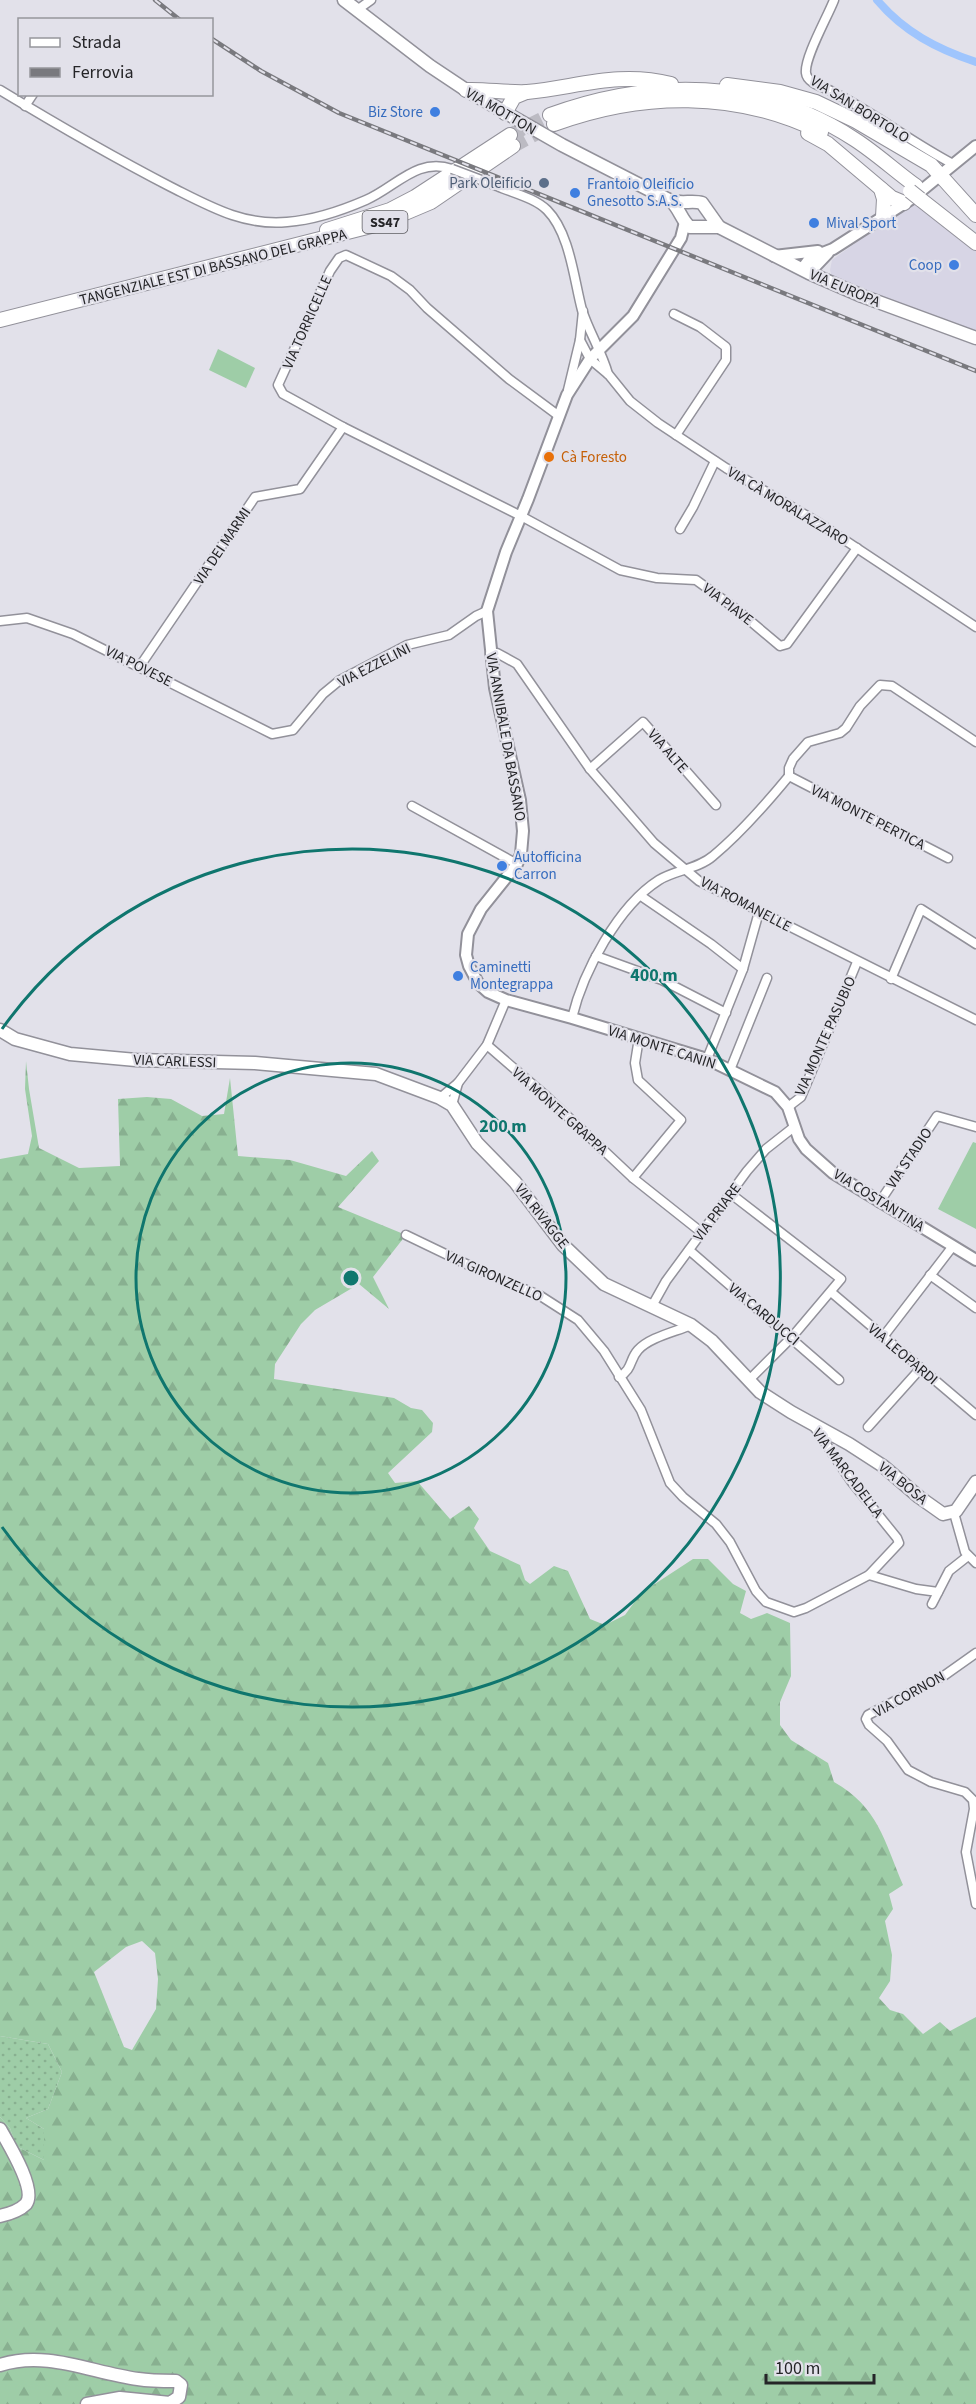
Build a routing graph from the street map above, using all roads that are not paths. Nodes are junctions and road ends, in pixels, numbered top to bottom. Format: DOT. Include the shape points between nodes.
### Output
graph roads {
  1 [pos="344,0"];
  2 [pos="371,0"];
  3 [pos="834,0"];
  4 [pos="357,10"];
  5 [pos="690,89"];
  6 [pos="0,90"];
  7 [pos="466,90"];
  8 [pos="528,92"];
  9 [pos="32,96"];
  10 [pos="25,106"];
  11 [pos="505,113"];
  12 [pos="790,118"];
  13 [pos="512,140"];
  14 [pos="976,146"];
  15 [pos="953,164"];
  16 [pos="941,174"];
  17 [pos="880,189"];
  18 [pos="915,195"];
  19 [pos="708,211"];
  20 [pos="685,213"];
  21 [pos="976,215"];
  22 [pos="883,217"];
  23 [pos="700,227"];
  24 [pos="719,227"];
  25 [pos="976,234"];
  26 [pos="681,237"];
  27 [pos="976,243"];
  28 [pos="833,249"];
  29 [pos="774,256"];
  30 [pos="806,271"];
  31 [pos="37,307"];
  32 [pos="0,311"];
  33 [pos="583,311"];
  34 [pos="674,314"];
  35 [pos="0,320"];
  36 [pos="976,338"];
  37 [pos="580,339"];
  38 [pos="599,350"];
  39 [pos="590,359"];
  40 [pos="609,375"];
  41 [pos="567,395"];
  42 [pos="559,416"];
  43 [pos="344,427"];
  44 [pos="676,435"];
  45 [pos="715,461"];
  46 [pos="521,516"];
  47 [pos="680,529"];
  48 [pos="857,548"];
  49 [pos="487,611"];
  50 [pos="0,621"];
  51 [pos="976,627"];
  52 [pos="490,654"];
  53 [pos="140,666"];
  54 [pos="272,734"];
  55 [pos="976,742"];
  56 [pos="590,769"];
  57 [pos="789,776"];
  58 [pos="716,805"];
  59 [pos="412,806"];
  60 [pos="948,858"];
  61 [pos="517,864"];
  62 [pos="686,870"];
  63 [pos="640,896"];
  64 [pos="759,912"];
  65 [pos="976,944"];
  66 [pos="596,956"];
  67 [pos="857,962"];
  68 [pos="743,969"];
  69 [pos="767,978"];
  70 [pos="891,979"];
  71 [pos="506,1000"];
  72 [pos="726,1013"];
  73 [pos="573,1018"];
  74 [pos="976,1019"];
  75 [pos="0,1030"];
  76 [pos="639,1038"];
  77 [pos="486,1045"];
  78 [pos="707,1059"];
  79 [pos="730,1070"];
  80 [pos="355,1072"];
  81 [pos="458,1083"];
  82 [pos="440,1098"];
  83 [pos="452,1105"];
  84 [pos="788,1107"];
  85 [pos="794,1127"];
  86 [pos="976,1127"];
  87 [pos="633,1178"];
  88 [pos="731,1194"];
  89 [pos="879,1203"];
  90 [pos="701,1233"];
  91 [pos="406,1235"];
  92 [pos="953,1246"];
  93 [pos="689,1250"];
  94 [pos="976,1260"];
  95 [pos="930,1275"];
  96 [pos="831,1292"];
  97 [pos="652,1306"];
  98 [pos="976,1308"];
  99 [pos="690,1325"];
  100 [pos="792,1337"];
  101 [pos="883,1337"];
  102 [pos="921,1368"];
  103 [pos="619,1377"];
  104 [pos="839,1380"];
  105 [pos="748,1381"];
  106 [pos="976,1415"];
  107 [pos="813,1425"];
  108 [pos="868,1428"];
  109 [pos="976,1482"];
  110 [pos="954,1513"];
  111 [pos="968,1556"];
  112 [pos="976,1563"];
  113 [pos="878,1566"];
  114 [pos="869,1575"];
  115 [pos="938,1592"];
  116 [pos="932,1604"];
  117 [pos="976,1653"];
  118 [pos="976,1790"];
  119 [pos="965,1792"];
  120 [pos="976,1904"];
  121 [pos="0,2129"];
  122 [pos="0,2216"];
  123 [pos="0,2365"];
  124 [pos="87,2404"];
  1 -- 4 [label="main road, VIA MOTTON"];
  2 -- 4 [label="street"];
  3 -- 15 [label="street, VIA SAN BORTOLO" via="806,75"];
  4 -- 7 [label="main road, VIA MOTTON"];
  5 -- 8 [label="highway" via="647,78 601,80"];
  5 -- 12 [label="highway" via="608,96 552,120 609,107 669,100 721,102"];
  5 -- 16 [label="highway" via="731,84 816,102 920,157"];
  5 -- 18 [label="highway" via="750,97 804,113 853,138"];
  6 -- 10 [label="street"];
  7 -- 8 [label="highway"];
  7 -- 11 [label="main road, VIA MOTTON"];
  8 -- 11 [label="highway" via="514,97"];
  9 -- 10 [label="street"];
  10 -- 33 [label="street, bridge" via="206,206 243,219 270,223 307,218 366,200 417,169 443,165 534,201 547,210 559,226"];
  11 -- 20 [label="main road, VIA MOTTON" via="671,201"];
  12 -- 17 [label="highway"];
  12 -- 18 [label="highway" via="844,144"];
  13 -- 31 [label="highway, TANGENZIALE EST DI BASSANO DEL GRAPPA / SS47" via="431,202 379,225"];
  14 -- 15 [label="street"];
  15 -- 16 [label="street"];
  16 -- 18 [label="street"];
  16 -- 21 [label="highway"];
  17 -- 18 [label="highway"];
  17 -- 22 [label="highway"];
  18 -- 22 [label="street"];
  18 -- 25 [label="highway"];
  18 -- 27 [label="highway"];
  19 -- 20 [label="main road" via="696,202"];
  19 -- 23 [label="main road" via="708,219"];
  19 -- 24 [label="main road, VIA EUROPA"];
  20 -- 23 [label="main road, VIA EUROPA" via="690,227"];
  20 -- 26 [label="street, VIA ANNIBALE DA BASSANO"];
  22 -- 28 [label="street"];
  23 -- 24 [label="main road, VIA EUROPA"];
  23 -- 26 [label="street, VIA ANNIBALE DA BASSANO"];
  24 -- 29 [label="main road, VIA EUROPA"];
  26 -- 38 [label="street, VIA ANNIBALE DA BASSANO" via="633,316"];
  28 -- 29 [label="street"];
  28 -- 30 [label="street"];
  29 -- 30 [label="main road, VIA EUROPA"];
  30 -- 36 [label="main road, VIA EUROPA"];
  31 -- 32 [label="highway, TANGENZIALE EST DI BASSANO DEL GRAPPA / SS47"];
  31 -- 35 [label="highway, TANGENZIALE EST DI BASSANO DEL GRAPPA / SS47"];
  33 -- 37 [label="street"];
  33 -- 38 [label="street, VIA CÀ MORALAZZARO"];
  34 -- 44 [label="street" via="726,346 726,360"];
  37 -- 39 [label="street"];
  37 -- 41 [label="street"];
  38 -- 39 [label="street, VIA ANNIBALE DA BASSANO"];
  38 -- 40 [label="street, VIA CÀ MORALAZZARO"];
  39 -- 40 [label="street, VIA CÀ MORALAZZARO"];
  39 -- 41 [label="street, VIA ANNIBALE DA BASSANO"];
  40 -- 44 [label="street, VIA CÀ MORALAZZARO" via="630,401"];
  41 -- 42 [label="street, VIA ANNIBALE DA BASSANO"];
  42 -- 43 [label="street, VIA TORRICELLE" via="509,379 401,283 346,255 330,271 278,385 283,394"];
  42 -- 46 [label="street, VIA ANNIBALE DA BASSANO"];
  43 -- 46 [label="street, VIA TORRICELLE"];
  43 -- 53 [label="street, VIA DEI MARMI" via="300,489 255,497"];
  44 -- 45 [label="street, VIA CÀ MORALAZZARO"];
  45 -- 47 [label="street"];
  45 -- 48 [label="street, VIA CÀ MORALAZZARO"];
  46 -- 48 [label="street, VIA PIAVE" via="620,570 657,578 696,580 780,646 787,644"];
  46 -- 49 [label="street, VIA ANNIBALE DA BASSANO"];
  48 -- 51 [label="street, VIA CÀ MORALAZZARO"];
  49 -- 52 [label="street, VIA ANNIBALE DA BASSANO"];
  49 -- 54 [label="street, VIA EZZELINI" via="449,635 407,645 340,680 293,730"];
  50 -- 53 [label="street, VIA POVESE" via="27,618 74,634"];
  52 -- 56 [label="street, VIA ROMANELLE" via="497,653 517,664"];
  52 -- 61 [label="street, VIA ANNIBALE DA BASSANO" via="520,800 523,831"];
  53 -- 54 [label="street, VIA POVESE"];
  55 -- 57 [label="street" via="892,686 880,685 840,733 808,742 793,759"];
  56 -- 58 [label="street, VIA ALTE" via="643,722"];
  56 -- 62 [label="street, VIA ROMANELLE" via="654,843"];
  57 -- 60 [label="street, VIA MONTE PERTICA"];
  57 -- 62 [label="street" via="765,806 712,858"];
  59 -- 61 [label="street"];
  61 -- 71 [label="street, VIA ANNIBALE DA BASSANO" via="472,923 466,945 469,966 478,983"];
  62 -- 63 [label="street" via="659,880"];
  62 -- 64 [label="street, VIA ROMANELLE" via="699,881"];
  63 -- 66 [label="street" via="615,925"];
  63 -- 68 [label="street"];
  64 -- 67 [label="street, VIA ROMANELLE"];
  64 -- 68 [label="street"];
  65 -- 70 [label="street" via="921,909"];
  66 -- 72 [label="street" via="662,980"];
  66 -- 73 [label="street" via="577,997"];
  67 -- 70 [label="street, VIA ROMANELLE"];
  67 -- 84 [label="street, VIA MONTE PASUBIO" via="801,1097"];
  68 -- 72 [label="street"];
  69 -- 79 [label="street"];
  70 -- 74 [label="street, VIA ROMANELLE"];
  71 -- 73 [label="street, VIA MONTE CANIN"];
  71 -- 77 [label="street"];
  72 -- 78 [label="street"];
  73 -- 76 [label="street, VIA MONTE CANIN"];
  75 -- 80 [label="main road, VIA CARLESSI" via="15,1039 70,1054"];
  76 -- 78 [label="street, VIA MONTE CANIN"];
  76 -- 87 [label="street" via="635,1063 638,1080 681,1120"];
  77 -- 81 [label="street"];
  77 -- 87 [label="street, VIA MONTE GRAPPA"];
  78 -- 79 [label="street, VIA MONTE CANIN"];
  79 -- 84 [label="street, VIA MONTE CANIN" via="775,1092"];
  80 -- 82 [label="main road, VIA RIVAGGE" via="393,1079"];
  81 -- 82 [label="street"];
  81 -- 83 [label="street"];
  82 -- 83 [label="main road, VIA RIVAGGE"];
  83 -- 97 [label="main road, VIA RIVAGGE" via="477,1143 516,1182 563,1245 604,1284"];
  84 -- 85 [label="street"];
  85 -- 88 [label="street, VIA PRIARE" via="766,1149"];
  85 -- 89 [label="street, VIA COSTANTINA" via="806,1149 833,1173"];
  86 -- 89 [label="street, VIA STADIO" via="937,1116"];
  87 -- 90 [label="street, VIA MONTE GRAPPA"];
  88 -- 90 [label="street, VIA PRIARE"];
  88 -- 96 [label="street" via="841,1279"];
  89 -- 92 [label="street, VIA COSTANTINA"];
  90 -- 93 [label="street, VIA PRIARE"];
  91 -- 103 [label="street, VIA GIRONZELLO" via="551,1302 578,1320 604,1351"];
  92 -- 94 [label="street, VIA COSTANTINA"];
  92 -- 95 [label="street"];
  93 -- 97 [label="street, VIA PRIARE"];
  93 -- 100 [label="street, VIA CARDUCCI"];
  95 -- 98 [label="street"];
  95 -- 101 [label="street"];
  96 -- 100 [label="street"];
  96 -- 101 [label="street, VIA LEOPARDI"];
  97 -- 99 [label="main road, VIA MARCADELLA"];
  99 -- 103 [label="street" via="644,1346 628,1372"];
  99 -- 105 [label="main road, VIA MARCADELLA" via="712,1341"];
  100 -- 104 [label="street, VIA CARDUCCI"];
  100 -- 105 [label="street"];
  101 -- 102 [label="street, VIA LEOPARDI"];
  102 -- 106 [label="street, VIA LEOPARDI"];
  102 -- 108 [label="street"];
  103 -- 114 [label="street, VIA GIRONZELLO" via="649,1426 670,1483 716,1524 766,1602 794,1612"];
  105 -- 107 [label="main road, VIA MARCADELLA"];
  107 -- 110 [label="main road, VIA BOSA" via="883,1466 943,1514"];
  107 -- 113 [label="street, VIA MARCADELLA" via="897,1538 895,1550"];
  109 -- 110 [label="main road"];
  110 -- 111 [label="street"];
  111 -- 112 [label="street"];
  111 -- 115 [label="street" via="949,1571"];
  113 -- 114 [label="street, VIA GIRONZELLO"];
  114 -- 115 [label="street"];
  115 -- 116 [label="street"];
  117 -- 119 [label="street, VIA CORNON" via="866,1719 908,1770"];
  118 -- 119 [label="street"];
  119 -- 120 [label="street" via="974,1804 966,1852"];
  121 -- 122 [label="main road" via="30,2193 26,2203"];
  123 -- 124 [label="main road" via="57,2361 139,2379 176,2380 181,2385 179,2397 170,2403 120,2398"];
}
